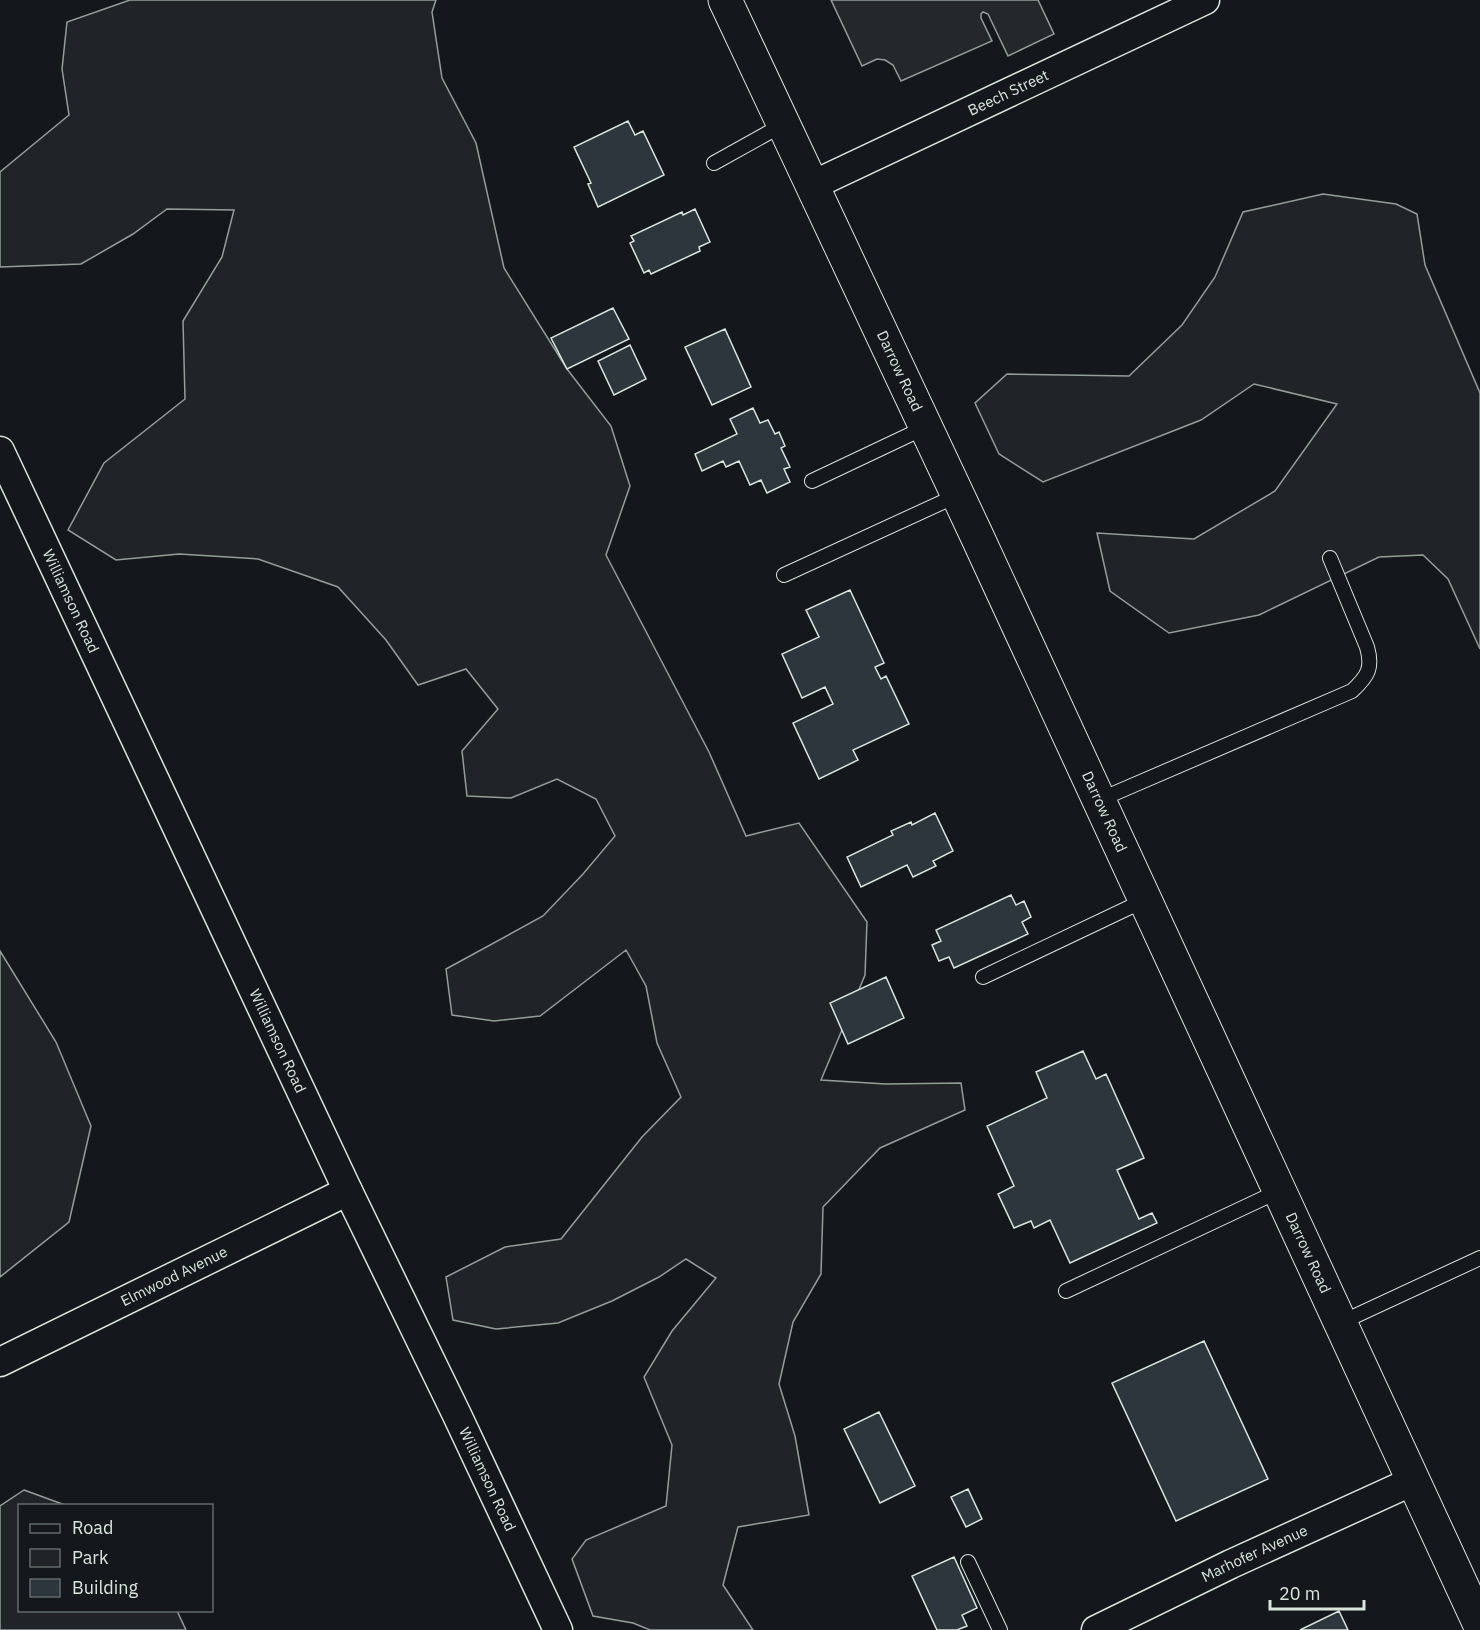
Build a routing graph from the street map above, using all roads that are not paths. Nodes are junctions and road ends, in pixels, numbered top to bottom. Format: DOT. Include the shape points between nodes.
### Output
graph roads {
  1 [pos="725,0"];
  2 [pos="1205,0"];
  3 [pos="784,124"];
  4 [pos="714,163"];
  5 [pos="813,185"];
  6 [pos="926,427"];
  7 [pos="0,451"];
  8 [pos="812,481"];
  9 [pos="958,495"];
  10 [pos="1330,558"];
  11 [pos="784,575"];
  12 [pos="1099,800"];
  13 [pos="1145,900"];
  14 [pos="983,977"];
  15 [pos="348,1191"];
  16 [pos="1279,1191"];
  17 [pos="1480,1258"];
  18 [pos="1066,1291"];
  19 [pos="1340,1323"];
  20 [pos="0,1362"];
  21 [pos="1413,1481"];
  22 [pos="968,1562"];
  23 [pos="1480,1625"];
  24 [pos="558,1630"];
  25 [pos="1000,1630"];
  26 [pos="1096,1630"];
  1 -- 3 [label="main road, Darrow Road"];
  2 -- 5 [label="street, Beech Street"];
  3 -- 4 [label="lane"];
  3 -- 5 [label="main road, Darrow Road"];
  5 -- 6 [label="main road, Darrow Road"];
  6 -- 8 [label="lane"];
  6 -- 9 [label="main road, Darrow Road"];
  7 -- 15 [label="street, Williamson Road"];
  9 -- 11 [label="lane"];
  9 -- 12 [label="main road, Darrow Road"];
  10 -- 12 [label="lane" via="1370,656 1370,668 1363,681 1352,691"];
  12 -- 13 [label="main road, Darrow Road"];
  13 -- 14 [label="lane"];
  13 -- 16 [label="main road, Darrow Road"];
  15 -- 20 [label="street, Elmwood Avenue"];
  15 -- 24 [label="street, Williamson Road"];
  16 -- 18 [label="lane"];
  16 -- 19 [label="main road, Darrow Road"];
  17 -- 19 [label="lane"];
  19 -- 21 [label="main road, Darrow Road"];
  21 -- 23 [label="main road, Darrow Road"];
  21 -- 26 [label="street, Marhofer Avenue"];
  22 -- 25 [label="lane"];
}
